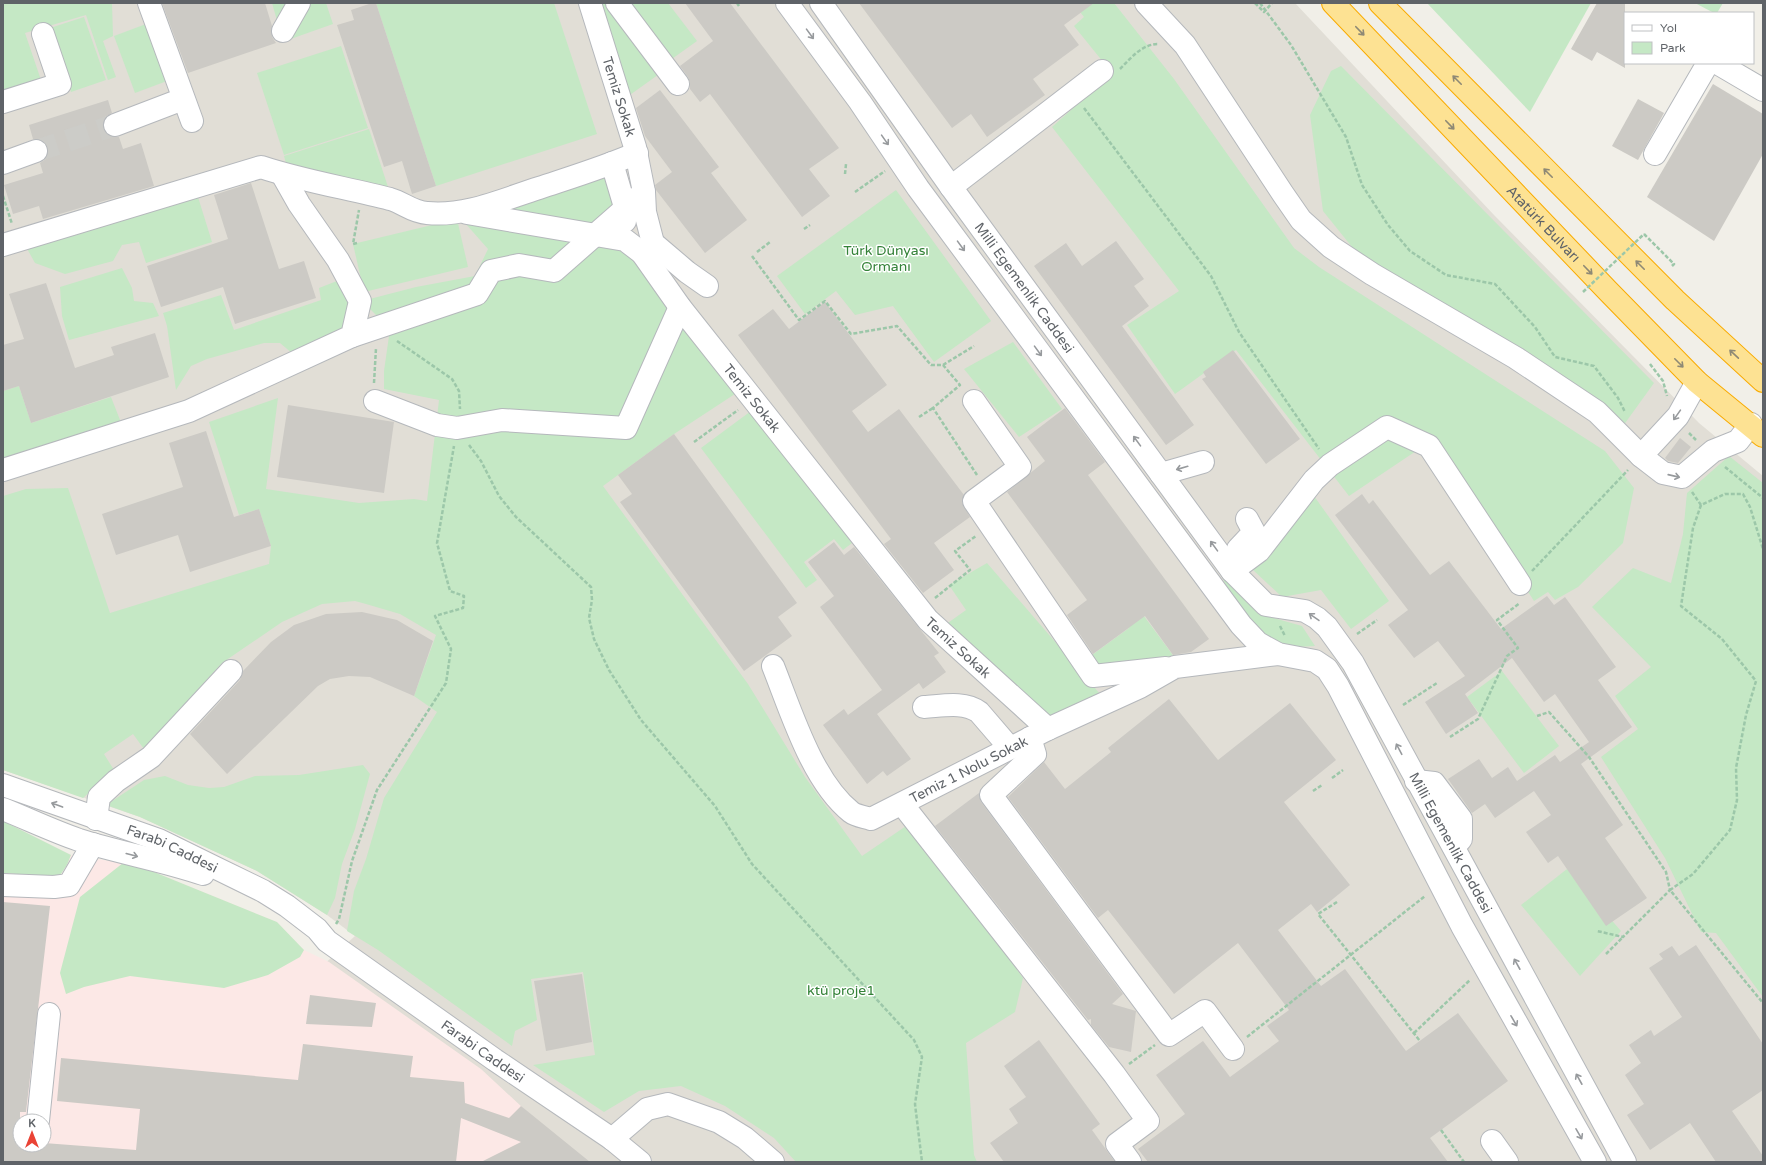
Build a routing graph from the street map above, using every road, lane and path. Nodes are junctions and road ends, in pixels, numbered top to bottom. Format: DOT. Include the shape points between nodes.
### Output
graph roads {
  1 [pos="149,3"];
  2 [pos="299,3"];
  3 [pos="590,3"];
  4 [pos="617,3"];
  5 [pos="737,3"];
  6 [pos="787,3"];
  7 [pos="821,3"];
  8 [pos="1146,3"];
  9 [pos="1255,3"];
  10 [pos="1260,3"];
  11 [pos="1272,3"];
  12 [pos="1333,3"];
  13 [pos="1380,3"];
  14 [pos="739,6"];
  15 [pos="1265,10"];
  16 [pos="283,31"];
  17 [pos="43,34"];
  18 [pos="1185,45"];
  19 [pos="1707,64"];
  20 [pos="1718,64"];
  21 [pos="1109,72"];
  22 [pos="678,84"];
  23 [pos="1763,90"];
  24 [pos="1073,93"];
  25 [pos="183,99"];
  26 [pos="3,102"];
  27 [pos="192,121"];
  28 [pos="115,125"];
  29 [pos="36,150"];
  30 [pos="637,153"];
  31 [pos="1655,154"];
  32 [pos="3,163"];
  33 [pos="612,163"];
  34 [pos="846,164"];
  35 [pos="890,167"];
  36 [pos="282,174"];
  37 [pos="845,174"];
  38 [pos="951,187"];
  39 [pos="363,192"];
  40 [pos="644,192"];
  41 [pos="855,192"];
  42 [pos="3,196"];
  43 [pos="625,208"];
  44 [pos="456,211"];
  45 [pos="810,225"];
  46 [pos="804,229"];
  47 [pos="596,235"];
  48 [pos="625,240"];
  49 [pos="10,242"];
  50 [pos="770,242"];
  51 [pos="358,243"];
  52 [pos="647,248"];
  53 [pos="757,252"];
  54 [pos="752,256"];
  55 [pos="1672,266"];
  56 [pos="707,286"];
  57 [pos="1583,292"];
  58 [pos="680,307"];
  59 [pos="380,326"];
  60 [pos="352,336"];
  61 [pos="974,346"];
  62 [pos="943,365"];
  63 [pos="1763,381"];
  64 [pos="1697,382"];
  65 [pos="753,399"];
  66 [pos="375,401"];
  67 [pos="974,401"];
  68 [pos="933,408"];
  69 [pos="920,417"];
  70 [pos="457,428"];
  71 [pos="1757,430"];
  72 [pos="1626,441"];
  73 [pos="694,442"];
  74 [pos="1641,456"];
  75 [pos="1203,462"];
  76 [pos="1330,465"];
  77 [pos="3,470"];
  78 [pos="1161,474"];
  79 [pos="1682,477"];
  80 [pos="979,480"];
  81 [pos="1701,505"];
  82 [pos="1247,519"];
  83 [pos="990,526"];
  84 [pos="1763,549"];
  85 [pos="1196,564"];
  86 [pos="1232,571"];
  87 [pos="1520,584"];
  88 [pos="936,597"];
  89 [pos="1377,620"];
  90 [pos="1241,625"];
  91 [pos="1357,634"];
  92 [pos="1336,639"];
  93 [pos="1278,654"];
  94 [pos="1242,659"];
  95 [pos="1315,661"];
  96 [pos="773,666"];
  97 [pos="1175,668"];
  98 [pos="231,671"];
  99 [pos="1437,683"];
  100 [pos="1403,705"];
  101 [pos="924,707"];
  102 [pos="1537,716"];
  103 [pos="1039,734"];
  104 [pos="1450,737"];
  105 [pos="1010,748"];
  106 [pos="1343,770"];
  107 [pos="1332,778"];
  108 [pos="3,785"];
  109 [pos="1322,785"];
  110 [pos="1313,791"];
  111 [pos="902,804"];
  112 [pos="3,809"];
  113 [pos="91,817"];
  114 [pos="119,826"];
  115 [pos="93,844"];
  116 [pos="3,884"];
  117 [pos="1440,885"];
  118 [pos="1670,890"];
  119 [pos="1337,902"];
  120 [pos="1462,926"];
  121 [pos="1596,931"];
  122 [pos="1623,937"];
  123 [pos="327,941"];
  124 [pos="1351,954"];
  125 [pos="1606,954"];
  126 [pos="1475,976"];
  127 [pos="1502,1000"];
  128 [pos="1763,1003"];
  129 [pos="49,1014"];
  130 [pos="1414,1033"];
  131 [pos="1169,1035"];
  132 [pos="1420,1041"];
  133 [pos="1233,1048"];
  134 [pos="1114,1074"];
  135 [pos="39,1113"];
  136 [pos="1441,1130"];
  137 [pos="612,1138"];
  138 [pos="1492,1141"];
  139 [pos="640,1162"];
  140 [pos="773,1162"];
  141 [pos="922,1162"];
  142 [pos="1130,1162"];
  143 [pos="1464,1162"];
  144 [pos="1507,1162"];
  145 [pos="1595,1162"];
  146 [pos="1625,1162"];
  1 -- 25 [label="street"];
  2 -- 16 [label="street"];
  3 -- 30 [label="street, Temiz Sokak"];
  4 -- 22 [label="street"];
  5 -- 14 [label="path"];
  6 -- 85 [label="street, Milli Egemenlik Caddesi, one-way" via="860,102 922,194"];
  7 -- 38 [label="street, Milli Egemenlik Caddesi"];
  8 -- 18 [label="street"];
  9 -- 15 [label="path" via="1264,12"];
  10 -- 15 [label="path"];
  11 -- 15 [label="path"];
  12 -- 64 [label="highway, Atatürk Bulvarı, one-way"];
  63 -- 13 [label="highway, one-way" via="1675,300"];
  15 -- 72 [label="path" via="1290,45 1346,137 1362,185 1388,225 1410,251 1446,275 1495,284 1535,327 1555,357 1594,366 1618,398 1631,423"];
  17 -- 26 [label="street" via="60,84"];
  18 -- 21 [label="path" via="1152,44 1138,50"];
  18 -- 72 [label="street" via="1301,220 1330,246 1372,274 1516,358 1597,412"];
  19 -- 31 [label="street"];
  20 -- 23 [label="street"];
  21 -- 24 [label="street"];
  24 -- 38 [label="street"];
  24 -- 76 [label="path" via="1211,276 1239,332"];
  25 -- 27 [label="street"];
  25 -- 28 [label="street"];
  29 -- 32 [label="street"];
  30 -- 33 [label="street"];
  30 -- 40 [label="street, Temiz Sokak"];
  33 -- 43 [label="street"];
  33 -- 44 [label="street" via="485,206"];
  34 -- 37 [label="path"];
  35 -- 41 [label="path"];
  36 -- 39 [label="street"];
  36 -- 49 [label="street" via="260,167"];
  36 -- 60 [label="street" via="299,204 338,260 360,301"];
  78 -- 38 [label="street, Milli Egemenlik Caddesi, one-way"];
  39 -- 44 [label="street" via="395,200 412,210 428,213"];
  39 -- 51 [label="path" via="353,244"];
  40 -- 43 [label="street"];
  40 -- 52 [label="street, Temiz Sokak"];
  42 -- 49 [label="path"];
  43 -- 47 [label="street"];
  43 -- 48 [label="street"];
  44 -- 47 [label="street"];
  45 -- 46 [label="path"];
  47 -- 48 [label="street"];
  47 -- 59 [label="street" via="554,271 519,265 492,271 477,294"];
  48 -- 52 [label="street"];
  50 -- 53 [label="path"];
  52 -- 56 [label="street"];
  52 -- 58 [label="street, Temiz Sokak"];
  54 -- 62 [label="path" via="799,320 825,301 851,334 897,326 931,365"];
  55 -- 57 [label="path, bridge" via="1674,264 1644,234"];
  58 -- 65 [label="street, Temiz Sokak"];
  58 -- 70 [label="street" via="626,428 502,420"];
  59 -- 60 [label="street"];
  59 -- 66 [label="path" via="376,349"];
  59 -- 70 [label="path" via="452,379 459,391"];
  60 -- 77 [label="street" via="189,411"];
  61 -- 62 [label="path"];
  62 -- 68 [label="path" via="960,385"];
  64 -- 71 [label="highway, Atatürk Bulvarı"];
  64 -- 74 [label="street, one-way" via="1678,416"];
  65 -- 73 [label="path"];
  65 -- 103 [label="street, Temiz Sokak" via="928,620"];
  66 -- 70 [label="street" via="437,425"];
  67 -- 83 [label="street" via="1020,468 974,501"];
  68 -- 69 [label="path"];
  68 -- 80 [label="path"];
  70 -- 123 [label="path" via="437,543 450,591 464,596 462,608 435,616 451,649 446,683 377,790 352,861 339,919"];
  70 -- 141 [label="path" via="481,461 499,496 516,517 591,587 589,618 594,639 609,670 640,720 715,806 752,864 914,1040 922,1056 915,1104"];
  71 -- 79 [label="street" via="1713,451"];
  72 -- 74 [label="street"];
  74 -- 79 [label="street, one-way" via="1663,473"];
  74 -- 87 [label="path"];
  75 -- 78 [label="street, one-way"];
  76 -- 86 [label="street" via="1314,480 1259,551"];
  76 -- 87 [label="street" via="1387,427 1429,446"];
  86 -- 78 [label="street, Milli Egemenlik Caddesi, one-way"];
  79 -- 81 [label="path"];
  81 -- 84 [label="path" via="1725,494 1744,494"];
  81 -- 118 [label="path" via="1693,528 1681,606 1722,639 1756,681 1746,715 1736,768 1737,800 1730,830 1693,874"];
  82 -- 86 [label="street" via="1254,532 1238,549"];
  83 -- 88 [label="path" via="955,551 970,570"];
  83 -- 97 [label="street" via="1093,676"];
  85 -- 86 [label="street"];
  85 -- 90 [label="street, Milli Egemenlik Caddesi"];
  92 -- 86 [label="street, Milli Egemenlik Caddesi, one-way" via="1317,618 1305,610 1266,605"];
  87 -- 104 [label="path" via="1526,598 1497,620 1518,648 1507,656 1478,719"];
  89 -- 91 [label="path"];
  90 -- 93 [label="street, Milli Egemenlik Caddesi" via="1258,643"];
  90 -- 94 [label="street"];
  92 -- 95 [label="street"];
  146 -- 92 [label="street, Milli Egemenlik Caddesi, one-way" via="1353,662"];
  93 -- 94 [label="street, Temiz 1 Nolu Sokak"];
  93 -- 95 [label="street, Milli Egemenlik Caddesi"];
  94 -- 97 [label="street, Temiz 1 Nolu Sokak"];
  95 -- 117 [label="street, Milli Egemenlik Caddesi" via="1327,669 1338,686"];
  96 -- 111 [label="street, Temiz 1 Nolu Sokak" via="808,752 834,794 852,813 871,819"];
  97 -- 103 [label="street, Temiz 1 Nolu Sokak"];
  98 -- 113 [label="street" via="151,757 99,796"];
  99 -- 100 [label="path"];
  101 -- 105 [label="street" via="973,708"];
  102 -- 118 [label="path" via="1549,712 1589,757 1666,872"];
  103 -- 105 [label="street, Temiz 1 Nolu Sokak"];
  103 -- 131 [label="street" via="1035,754 991,795"];
  105 -- 111 [label="street, Temiz 1 Nolu Sokak"];
  106 -- 107 [label="path"];
  113 -- 108 [label="street, Farabi Caddesi, one-way"];
  109 -- 110 [label="path"];
  111 -- 134 [label="street"];
  112 -- 115 [label="street, Farabi Caddesi"];
  113 -- 114 [label="street, Farabi Caddesi"];
  113 -- 115 [label="street"];
  114 -- 115 [label="street"];
  114 -- 123 [label="street, Farabi Caddesi" via="159,840 263,891 317,929"];
  115 -- 116 [label="street" via="69,885 54,887"];
  115 -- 123 [label="street, Farabi Caddesi, one-way" via="210,876 260,904 311,939"];
  117 -- 120 [label="street, Milli Egemenlik Caddesi"];
  117 -- 124 [label="path"];
  118 -- 122 [label="path"];
  118 -- 128 [label="path"];
  119 -- 124 [label="path" via="1318,914"];
  120 -- 126 [label="street" via="1454,940"];
  120 -- 127 [label="street, Milli Egemenlik Caddesi"];
  121 -- 122 [label="path"];
  122 -- 125 [label="path"];
  123 -- 137 [label="street, Farabi Caddesi" via="495,1060"];
  124 -- 130 [label="path"];
  124 -- 133 [label="path"];
  126 -- 127 [label="street" via="1486,993"];
  126 -- 130 [label="path"];
  127 -- 145 [label="street, Milli Egemenlik Caddesi, one-way"];
  129 -- 135 [label="street"];
  130 -- 132 [label="path"];
  131 -- 133 [label="street" via="1205,1011"];
  131 -- 134 [label="path"];
  134 -- 142 [label="street" via="1148,1121 1117,1144"];
  136 -- 143 [label="path"];
  137 -- 139 [label="street, Farabi Caddesi"];
  137 -- 140 [label="street" via="647,1108 668,1104 718,1122 745,1138"];
  138 -- 144 [label="street"];
}
